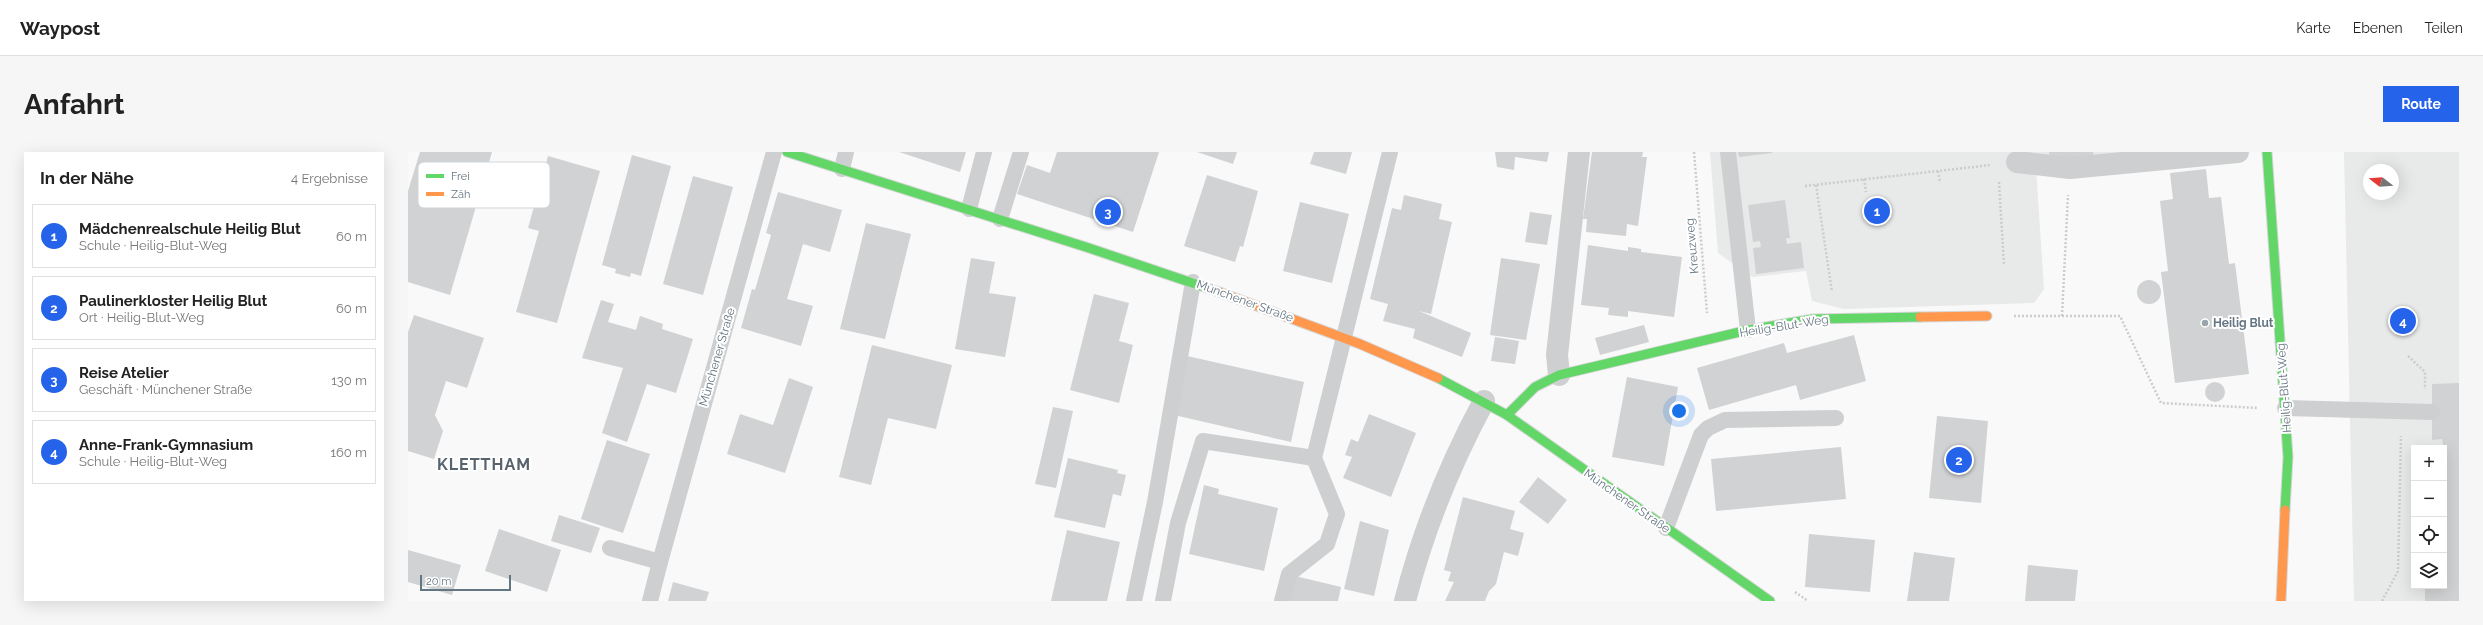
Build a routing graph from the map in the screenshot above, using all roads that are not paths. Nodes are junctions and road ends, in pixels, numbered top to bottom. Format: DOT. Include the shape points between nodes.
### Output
graph roads {
  1 [pos="774,152"];
  2 [pos="788,152"];
  3 [pos="846,152"];
  4 [pos="1021,152"];
  5 [pos="1390,152"];
  6 [pos="1579,152"];
  7 [pos="1728,152"];
  8 [pos="2238,152"];
  9 [pos="2267,152"];
  10 [pos="982,153"];
  11 [pos="2007,163"];
  12 [pos="842,169"];
  13 [pos="969,209"];
  14 [pos="1000,219"];
  15 [pos="1193,282"];
  16 [pos="1987,316"];
  17 [pos="1748,330"];
  18 [pos="1343,338"];
  19 [pos="1559,375"];
  20 [pos="1484,401"];
  21 [pos="2285,408"];
  22 [pos="2428,411"];
  23 [pos="1507,415"];
  24 [pos="1836,418"];
  25 [pos="1314,458"];
  26 [pos="1666,528"];
  27 [pos="610,548"];
  28 [pos="660,562"];
  29 [pos="650,601"];
  30 [pos="1134,601"];
  31 [pos="1163,601"];
  32 [pos="1282,601"];
  33 [pos="1405,601"];
  34 [pos="1770,601"];
  35 [pos="2281,601"];
  1 -- 28 [label="lane, Münchener Straße"];
  2 -- 12 [label="street, Münchener Straße"];
  3 -- 12 [label="lane"];
  4 -- 14 [label="lane"];
  5 -- 18 [label="lane"];
  6 -- 19 [label="street" via="1557,355"];
  7 -- 17 [label="lane"];
  8 -- 11 [label="street" via="2070,168"];
  9 -- 21 [label="street, Heilig-Blut-Weg"];
  10 -- 13 [label="lane"];
  12 -- 13 [label="street, Münchener Straße"];
  13 -- 14 [label="street, Münchener Straße"];
  14 -- 15 [label="street, Münchener Straße"];
  15 -- 18 [label="street, Münchener Straße"];
  15 -- 30 [label="lane" via="1155,502"];
  16 -- 17 [label="street, Heilig-Blut-Weg" via="1813,319"];
  17 -- 19 [label="street, Heilig-Blut-Weg"];
  18 -- 20 [label="street, Münchener Straße"];
  18 -- 25 [label="lane"];
  19 -- 23 [label="street, Heilig-Blut-Weg" via="1535,387"];
  20 -- 23 [label="street, Münchener Straße"];
  20 -- 33 [label="street" via="1444,482 1415,561"];
  21 -- 22 [label="lane"];
  21 -- 35 [label="street, Heilig-Blut-Weg" via="2288,457"];
  23 -- 26 [label="street, Münchener Straße"];
  24 -- 26 [label="lane" via="1725,420 1708,428 1701,435"];
  25 -- 31 [label="lane" via="1203,441 1178,523"];
  25 -- 32 [label="lane" via="1337,514 1327,544 1289,574"];
  26 -- 34 [label="street, Münchener Straße"];
  27 -- 28 [label="lane"];
  28 -- 29 [label="lane, Münchener Straße"];
}
